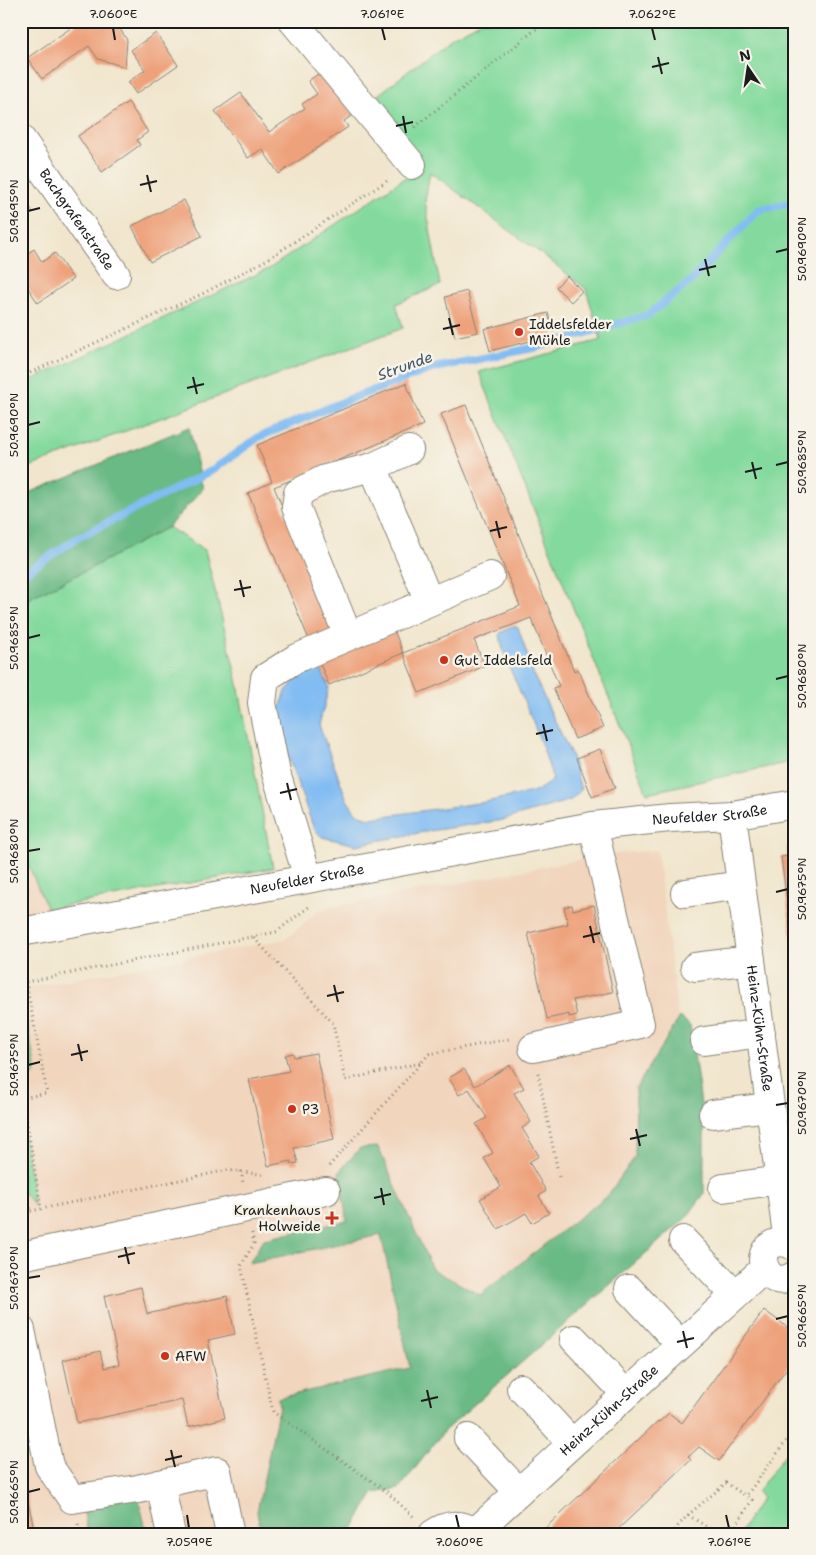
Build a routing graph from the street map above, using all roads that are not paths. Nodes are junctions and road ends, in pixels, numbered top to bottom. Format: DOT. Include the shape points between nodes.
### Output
graph roads {
  1 [pos="293,21"];
  2 [pos="21,139"];
  3 [pos="412,165"];
  4 [pos="116,275"];
  5 [pos="409,450"];
  6 [pos="373,467"];
  7 [pos="490,576"];
  8 [pos="429,601"];
  9 [pos="348,636"];
  10 [pos="795,804"];
  11 [pos="732,815"];
  12 [pos="593,826"];
  13 [pos="741,885"];
  14 [pos="311,891"];
  15 [pos="685,892"];
  16 [pos="21,932"];
  17 [pos="751,960"];
  18 [pos="695,967"];
  19 [pos="761,1033"];
  20 [pos="704,1040"];
  21 [pos="533,1048"];
  22 [pos="770,1107"];
  23 [pos="714,1114"];
  24 [pos="780,1180"];
  25 [pos="723,1188"];
  26 [pos="326,1191"];
  27 [pos="683,1240"];
  28 [pos="791,1245"];
  29 [pos="21,1256"];
  30 [pos="764,1268"];
  31 [pos="795,1275"];
  32 [pos="629,1289"];
  33 [pos="735,1295"];
  34 [pos="21,1330"];
  35 [pos="574,1339"];
  36 [pos="680,1344"];
  37 [pos="521,1388"];
  38 [pos="626,1394"];
  39 [pos="468,1438"];
  40 [pos="572,1443"];
  41 [pos="160,1484"];
  42 [pos="519,1492"];
  43 [pos="426,1528"];
  44 [pos="229,1530"];
  45 [pos="475,1533"];
  46 [pos="170,1534"];
  1 -- 3 [label="street"];
  2 -- 4 [label="street, Bachgrafenstraße"];
  5 -- 6 [label="street"];
  6 -- 8 [label="street"];
  6 -- 9 [label="street" via="325,479 298,493 296,507"];
  7 -- 8 [label="street"];
  8 -- 9 [label="street"];
  9 -- 14 [label="street" via="295,659 265,678 262,704 276,773"];
  10 -- 11 [label="street, Neufelder Straße"];
  11 -- 12 [label="street, Neufelder Straße"];
  11 -- 13 [label="street, Heinz-Kühn-Straße"];
  12 -- 14 [label="street, Neufelder Straße"];
  12 -- 21 [label="street" via="640,1024"];
  13 -- 15 [label="street"];
  13 -- 17 [label="street, Heinz-Kühn-Straße"];
  14 -- 16 [label="street, Neufelder Straße"];
  17 -- 18 [label="street"];
  17 -- 19 [label="street, Heinz-Kühn-Straße"];
  19 -- 20 [label="street"];
  19 -- 22 [label="street, Heinz-Kühn-Straße"];
  22 -- 23 [label="street"];
  22 -- 24 [label="street, Heinz-Kühn-Straße"];
  24 -- 25 [label="street"];
  24 -- 28 [label="street, Heinz-Kühn-Straße"];
  26 -- 29 [label="street"];
  27 -- 33 [label="street"];
  28 -- 30 [label="street, Heinz-Kühn-Straße" via="777,1243 768,1248"];
  30 -- 31 [label="street" via="777,1279"];
  30 -- 33 [label="street, Heinz-Kühn-Straße"];
  32 -- 36 [label="street"];
  33 -- 36 [label="street, Heinz-Kühn-Straße"];
  34 -- 41 [label="street" via="49,1466 72,1499"];
  35 -- 38 [label="street"];
  36 -- 38 [label="street, Heinz-Kühn-Straße"];
  37 -- 40 [label="street"];
  38 -- 40 [label="street, Heinz-Kühn-Straße"];
  39 -- 42 [label="street"];
  40 -- 42 [label="street, Heinz-Kühn-Straße"];
  41 -- 44 [label="street" via="217,1471"];
  41 -- 46 [label="street"];
  42 -- 45 [label="street, Heinz-Kühn-Straße"];
  43 -- 45 [label="street, Heinz-Kühn-Straße" via="465,1526"];
}
